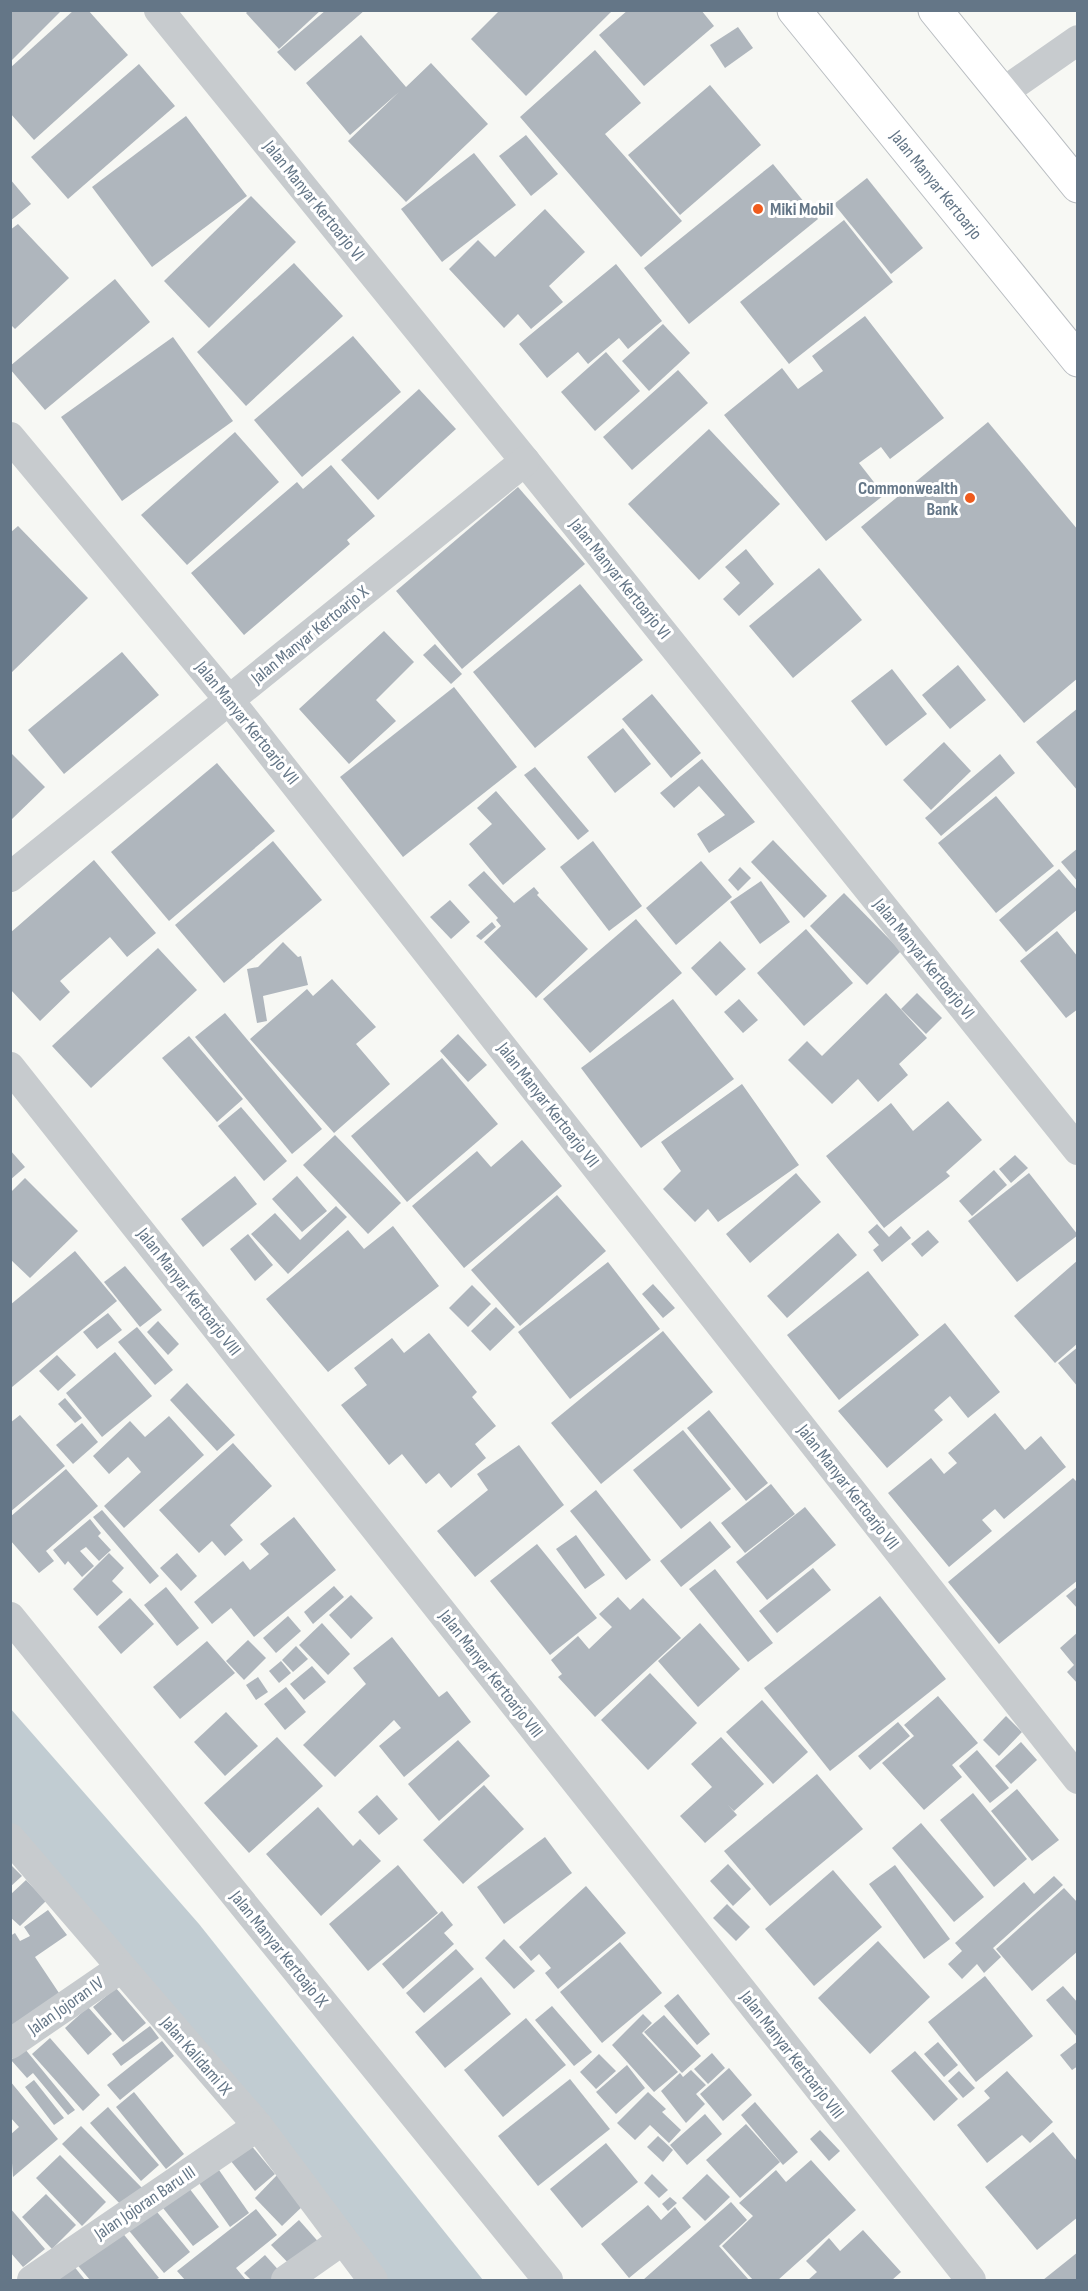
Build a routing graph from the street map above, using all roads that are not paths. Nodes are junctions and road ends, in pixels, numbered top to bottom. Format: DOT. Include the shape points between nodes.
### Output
graph roads {
  1 [pos="159,10"];
  2 [pos="794,10"];
  3 [pos="935,10"];
  4 [pos="1077,40"];
  5 [pos="1002,93"];
  6 [pos="1077,186"];
  7 [pos="1077,360"];
  8 [pos="10,436"];
  9 [pos="525,461"];
  10 [pos="229,700"];
  11 [pos="10,877"];
  12 [pos="10,1067"];
  13 [pos="1077,1150"];
  14 [pos="10,1617"];
  15 [pos="1077,1779"];
  16 [pos="10,1838"];
  17 [pos="121,1968"];
  18 [pos="10,2044"];
  19 [pos="258,2126"];
  20 [pos="343,2240"];
  21 [pos="32,2280"];
  22 [pos="286,2280"];
  23 [pos="373,2280"];
  24 [pos="548,2280"];
  25 [pos="971,2280"];
  1 -- 9 [label="street, Jalan Manyar Kertoarjo VI"];
  2 -- 7 [label="main road, Jalan Manyar Kertoarjo"];
  3 -- 5 [label="main road"];
  4 -- 5 [label="street"];
  5 -- 6 [label="main road"];
  8 -- 10 [label="street, Jalan Manyar Kertoarjo VII"];
  9 -- 10 [label="street, Jalan Manyar Kertoarjo X"];
  9 -- 13 [label="street, Jalan Manyar Kertoarjo VI"];
  10 -- 11 [label="street, Jalan Manyar Kertoarjo X"];
  10 -- 15 [label="street, Jalan Manyar Kertoarjo VII"];
  12 -- 25 [label="street, Jalan Manyar Kertoarjo VIII"];
  14 -- 24 [label="street, Jalan Manyar Kertoajo IX"];
  16 -- 17 [label="street, Jalan Kalidami IX"];
  17 -- 18 [label="street, Jalan Jojoran IV"];
  17 -- 19 [label="street, Jalan Kalidami IX"];
  19 -- 20 [label="street, Jalan Kalidami IX"];
  19 -- 21 [label="street, Jalan Jojoran Baru III"];
  20 -- 22 [label="street"];
  20 -- 23 [label="street, Jalan Kalidami IX"];
}
